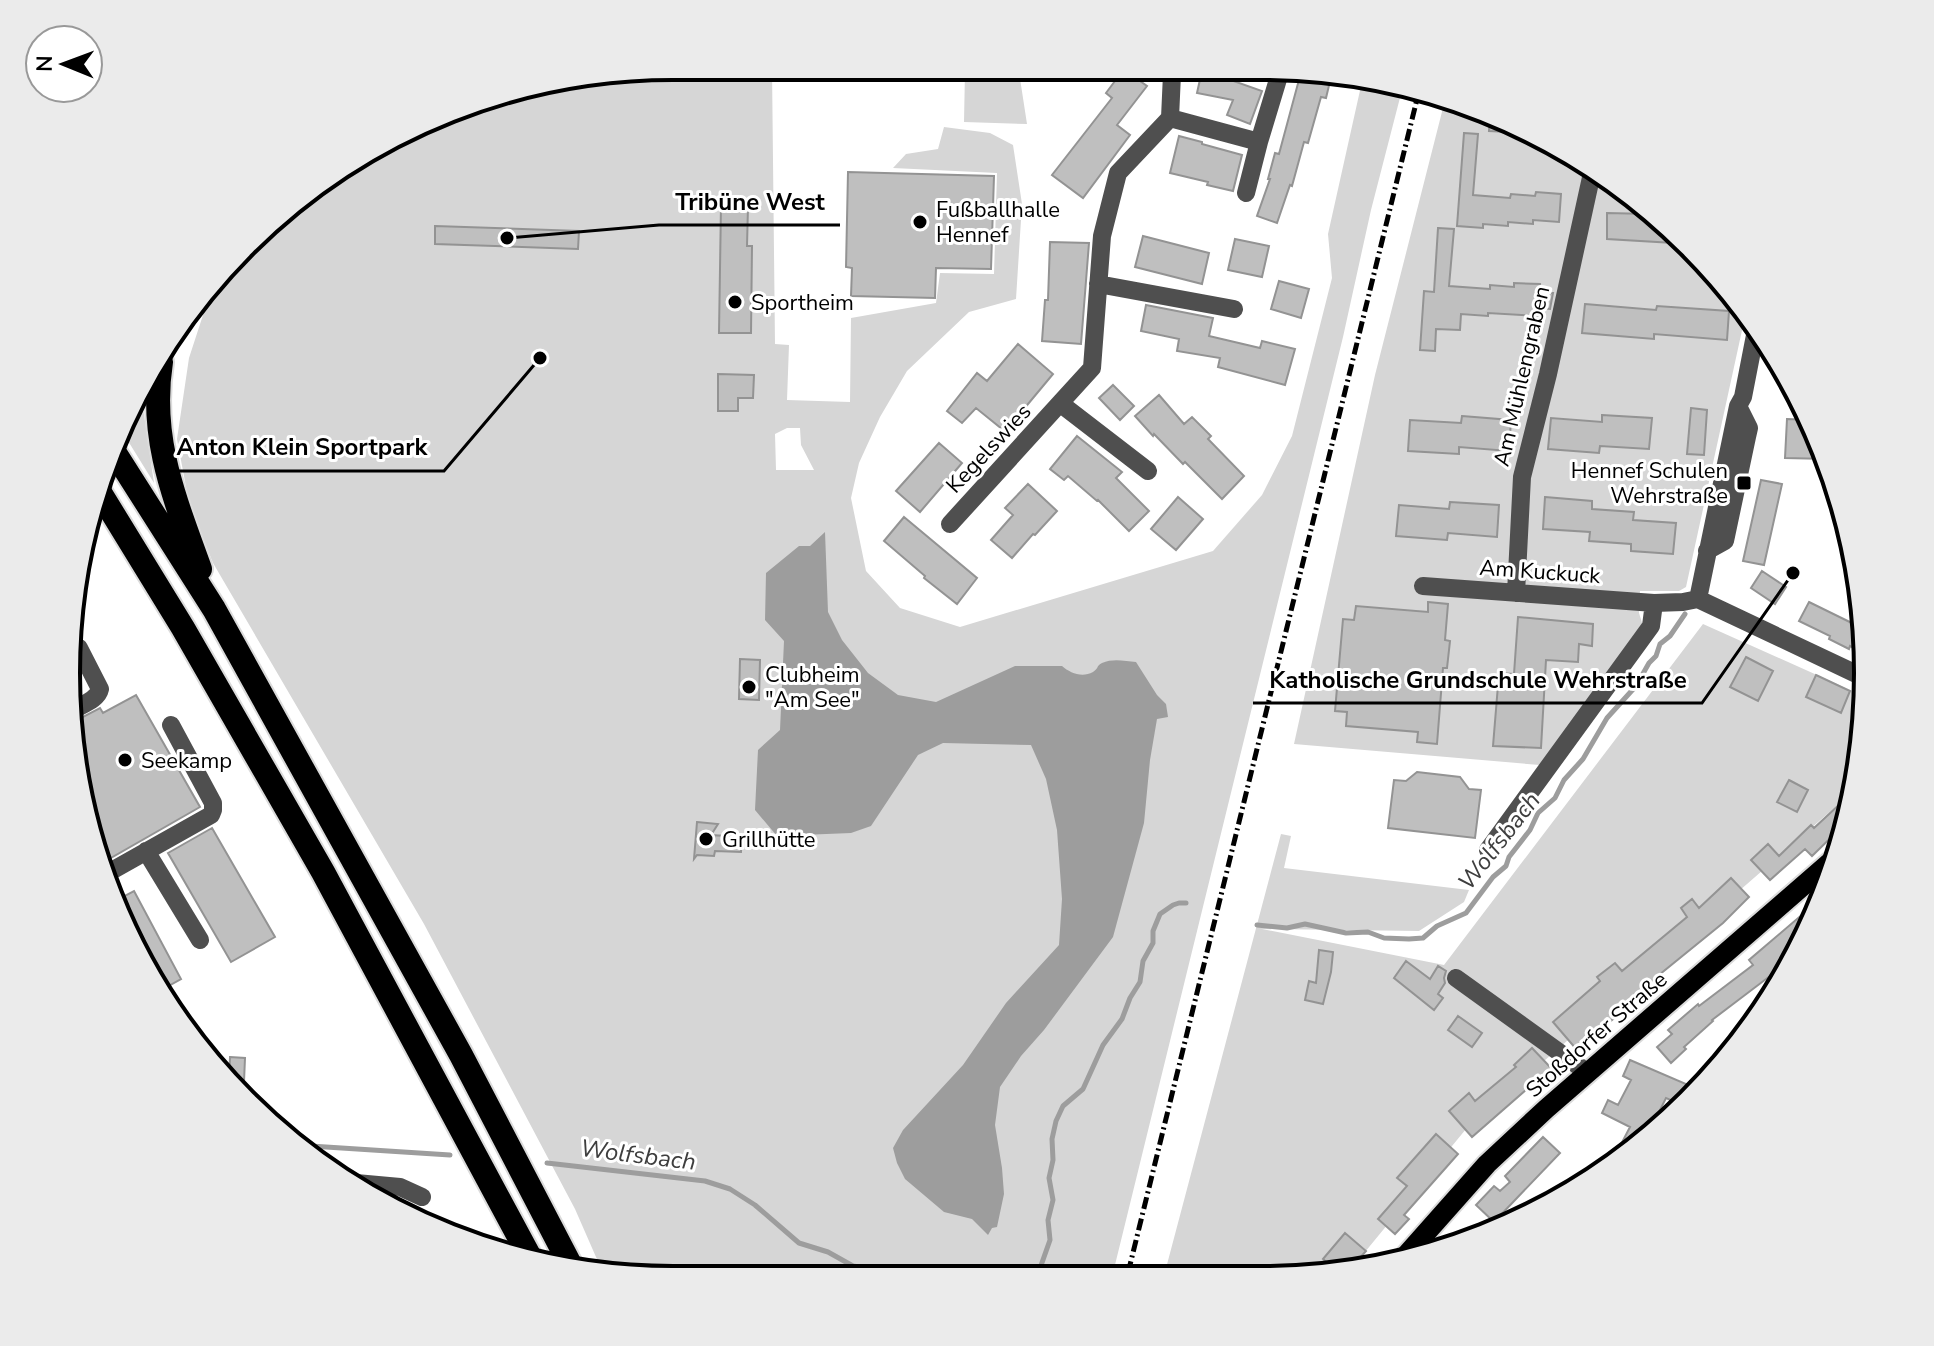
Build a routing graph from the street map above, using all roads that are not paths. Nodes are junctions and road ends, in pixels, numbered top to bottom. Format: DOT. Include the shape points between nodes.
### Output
graph roads {
  1 [pos="1172,80"];
  2 [pos="1278,80"];
  3 [pos="1170,118"];
  4 [pos="1259,142"];
  5 [pos="1590,180"];
  6 [pos="1246,193"];
  7 [pos="1098,284"];
  8 [pos="1234,309"];
  9 [pos="1753,343"];
  10 [pos="158,378"];
  11 [pos="1061,404"];
  12 [pos="119,460"];
  13 [pos="1148,471"];
  14 [pos="105,501"];
  15 [pos="950,524"];
  16 [pos="1423,586"];
  17 [pos="1516,593"];
  18 [pos="1698,599"];
  19 [pos="1654,603"];
  20 [pos="214,609"];
  21 [pos="81,651"];
  22 [pos="1854,673"];
  23 [pos="81,706"];
  24 [pos="171,725"];
  25 [pos="1488,850"];
  26 [pos="146,851"];
  27 [pos="113,870"];
  28 [pos="1820,871"];
  29 [pos="200,940"];
  30 [pos="1456,978"];
  31 [pos="1588,1073"];
  32 [pos="372,1184"];
  33 [pos="422,1197"];
  34 [pos="1414,1246"];
  35 [pos="525,1247"];
  36 [pos="566,1256"];
  1 -- 3 [label="street"];
  2 -- 4 [label="street"];
  3 -- 4 [label="street"];
  3 -- 7 [label="street, Kegelswies" via="1118,173 1102,236"];
  4 -- 6 [label="street"];
  5 -- 17 [label="street, Am Mühlengraben" via="1522,477"];
  7 -- 8 [label="street"];
  7 -- 11 [label="street, Kegelswies" via="1092,368"];
  9 -- 18 [label="street"];
  10 -- 20 [label="highway" via="158,422 167,478"];
  11 -- 13 [label="street, Kegelswies"];
  11 -- 15 [label="street, Kegelswies"];
  12 -- 20 [label="highway"];
  14 -- 35 [label="highway" via="323,872"];
  16 -- 17 [label="street, Am Kuckuck"];
  17 -- 19 [label="street, Am Kuckuck"];
  18 -- 19 [label="street, Am Kuckuck"];
  18 -- 22 [label="street"];
  19 -- 25 [label="street" via="1651,626"];
  20 -- 36 [label="highway" via="461,1055"];
  21 -- 23 [label="street" via="100,689"];
  24 -- 26 [label="street" via="213,810"];
  26 -- 27 [label="street"];
  26 -- 29 [label="street"];
  28 -- 31 [label="main road, Stoßdorfer Straße"];
  30 -- 31 [label="street"];
  31 -- 34 [label="main road, Stoßdorfer Straße" via="1487,1164"];
  32 -- 33 [label="street" via="400,1187"];
}
